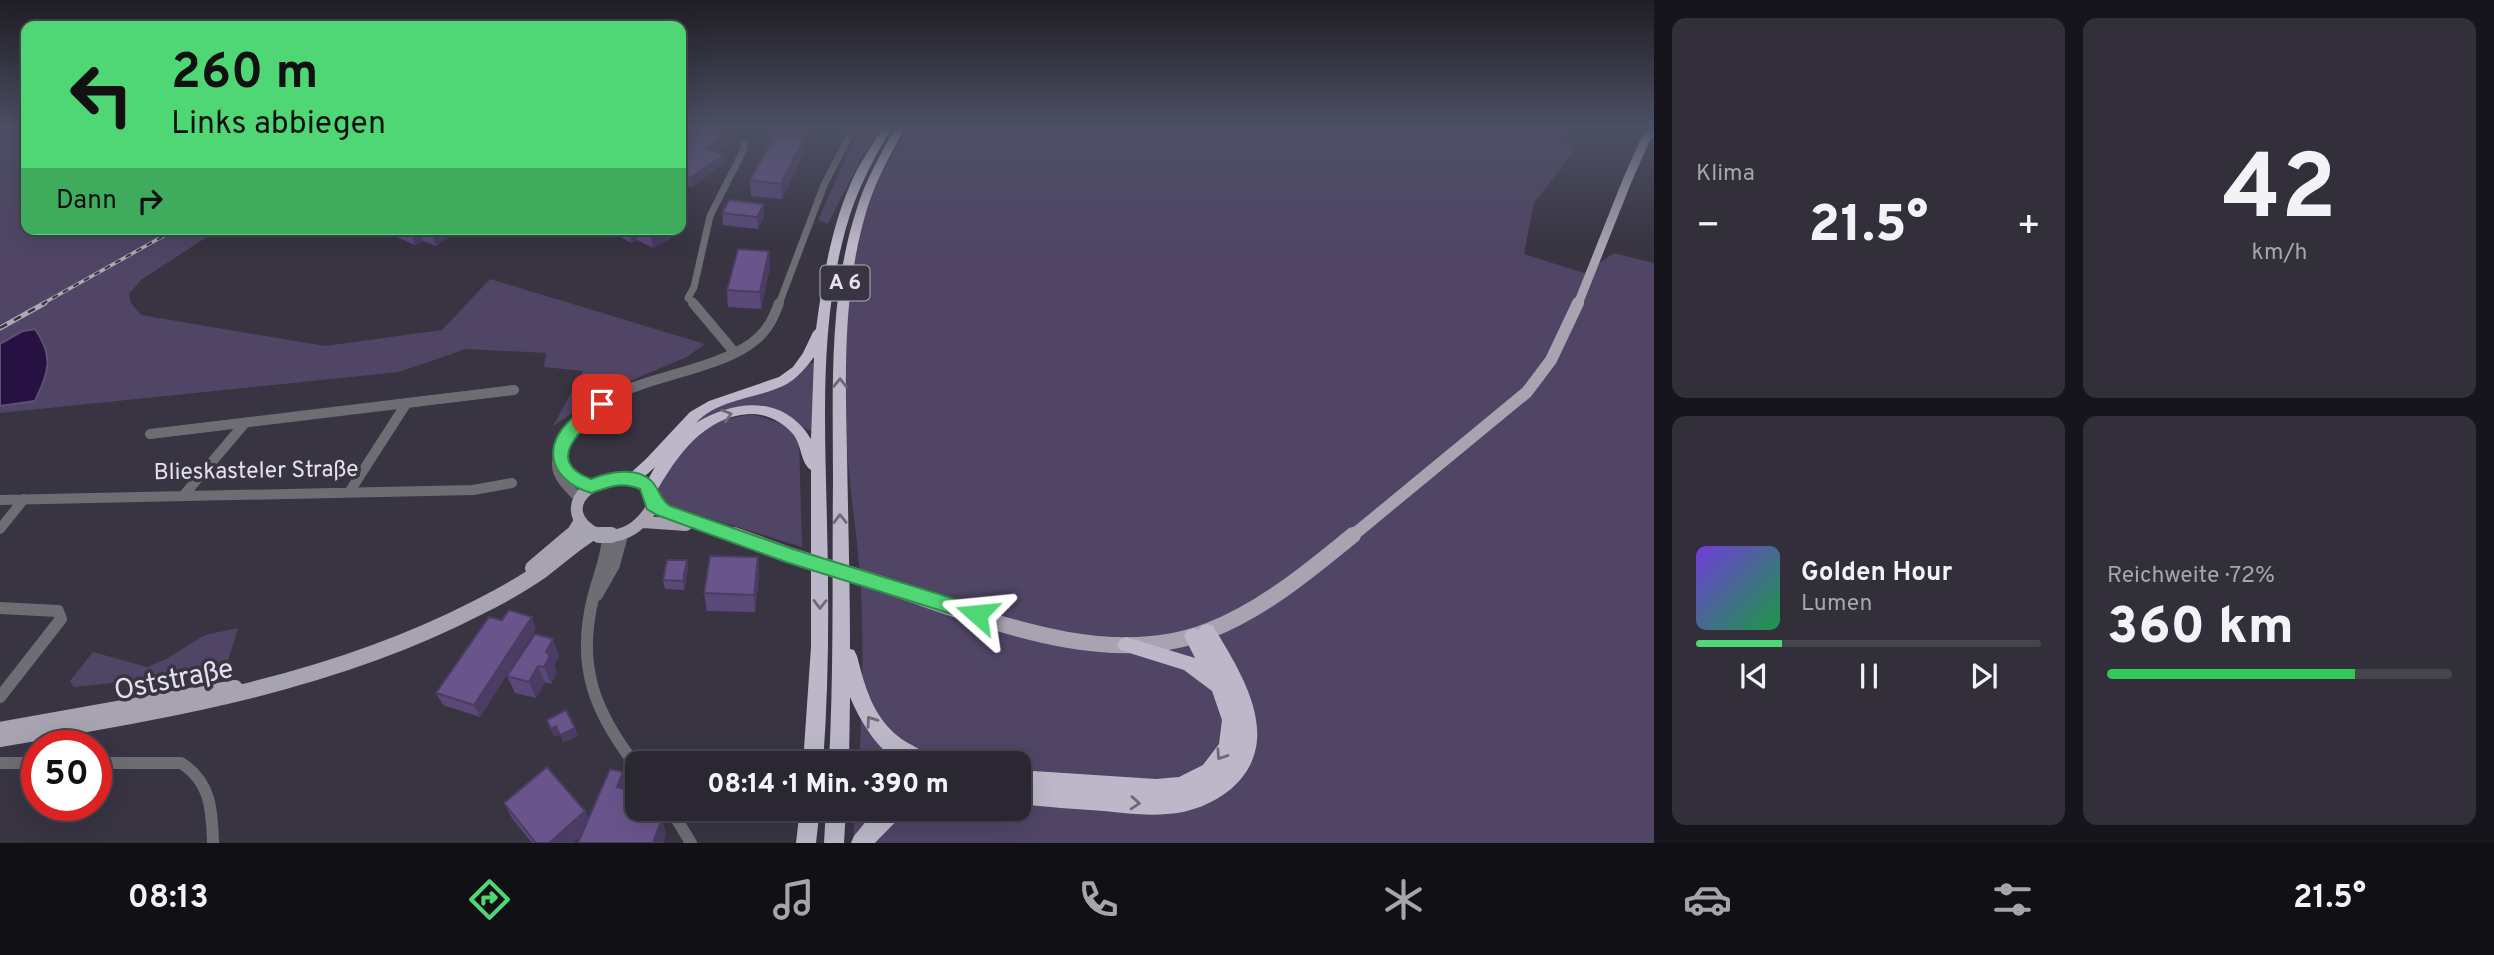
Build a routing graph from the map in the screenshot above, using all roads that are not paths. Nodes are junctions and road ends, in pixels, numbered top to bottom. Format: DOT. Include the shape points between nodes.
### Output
graph roads {
  1 [pos="735,166"];
  2 [pos="835,166"];
  3 [pos="865,166"];
  4 [pos="879,166"];
  5 [pos="1634,166"];
  6 [pos="1578,300"];
  7 [pos="823,317"];
  8 [pos="736,353"];
  9 [pos="514,390"];
  10 [pos="406,404"];
  11 [pos="245,423"];
  12 [pos="150,435"];
  13 [pos="560,452"];
  14 [pos="632,478"];
  15 [pos="512,483"];
  16 [pos="591,486"];
  17 [pos="350,491"];
  18 [pos="183,496"];
  19 [pos="652,497"];
  20 [pos="24,499"];
  21 [pos="579,499"];
  22 [pos="0,500"];
  23 [pos="819,512"];
  24 [pos="579,522"];
  25 [pos="643,522"];
  26 [pos="0,529"];
  27 [pos="593,532"];
  28 [pos="615,534"];
  29 [pos="727,534"];
  30 [pos="510,588"];
  31 [pos="0,608"];
  32 [pos="1200,634"];
  33 [pos="843,636"];
  34 [pos="1126,645"];
  35 [pos="355,662"];
  36 [pos="1222,691"];
  37 [pos="0,697"];
  38 [pos="0,730"];
  39 [pos="0,739"];
  40 [pos="814,751"];
  41 [pos="839,751"];
  42 [pos="901,751"];
  43 [pos="625,752"];
  44 [pos="0,763"];
  45 [pos="21,763"];
  46 [pos="112,763"];
  47 [pos="1031,781"];
  48 [pos="1031,795"];
  49 [pos="678,821"];
  50 [pos="809,821"];
  51 [pos="835,821"];
  52 [pos="880,821"];
  53 [pos="213,843"];
  54 [pos="691,843"];
  55 [pos="806,843"];
  56 [pos="834,843"];
  57 [pos="861,843"];
  1 -- 8 [label="street" via="710,216 688,298"];
  2 -- 8 [label="street" via="791,266 775,319 754,342"];
  3 -- 7 [label="highway, A 6" via="846,209"];
  33 -- 4 [label="highway, A 6, one-way" via="841,317 851,240"];
  5 -- 6 [label="main road"];
  6 -- 32 [label="main road" via="1546,370 1527,392 1300,577 1238,618"];
  7 -- 14 [label="highway" via="801,368 776,384 704,409"];
  7 -- 23 [label="highway, A 6"];
  8 -- 13 [label="street" via="602,404 572,428"];
  9 -- 10 [label="street"];
  10 -- 11 [label="street"];
  10 -- 17 [label="street"];
  11 -- 12 [label="street"];
  11 -- 18 [label="street"];
  13 -- 16 [label="street" via="567,472"];
  13 -- 21 [label="street" via="557,470"];
  14 -- 16 [label="main road" via="610,478"];
  14 -- 19 [label="main road"];
  15 -- 17 [label="street, Blieskasteler Straße" via="473,490"];
  16 -- 21 [label="main road"];
  17 -- 18 [label="street, Blieskasteler Straße"];
  18 -- 20 [label="street, Blieskasteler Straße"];
  19 -- 23 [label="highway, one-way" via="658,473 699,427 728,413 762,410 786,418 804,435 811,450"];
  19 -- 25 [label="main road"];
  19 -- 29 [label="main road"];
  20 -- 22 [label="street, Blieskasteler Straße"];
  20 -- 26 [label="street"];
  21 -- 24 [label="main road"];
  23 -- 40 [label="highway, A 6, one-way" via="820,634"];
  24 -- 27 [label="main road"];
  24 -- 30 [label="main road, Oststraße" via="574,533"];
  25 -- 28 [label="main road"];
  25 -- 29 [label="main road" via="665,521"];
  27 -- 28 [label="main road"];
  27 -- 30 [label="main road, Oststraße"];
  28 -- 43 [label="street" via="621,547 610,576 593,601 585,658 596,708"];
  29 -- 34 [label="main road, bridge" via="1057,637"];
  30 -- 35 [label="main road, Oststraße" via="445,624"];
  31 -- 37 [label="street" via="58,611 61,620"];
  32 -- 34 [label="main road"];
  32 -- 36 [label="highway"];
  48 -- 32 [label="highway, one-way" via="1177,804 1208,795 1232,776 1245,754 1248,726 1238,690"];
  33 -- 41 [label="highway, A 6"];
  42 -- 33 [label="highway, one-way" via="881,734 859,702"];
  34 -- 36 [label="highway" via="1190,664"];
  35 -- 38 [label="main road, Oststraße" via="223,691"];
  35 -- 39 [label="main road, Oststraße" via="219,701"];
  36 -- 47 [label="highway, one-way" via="1231,720 1228,747 1210,772 1181,787"];
  44 -- 45 [label="street"];
  46 -- 53 [label="street" via="181,763 192,768 212,802"];
  49 -- 54 [label="street"];
  50 -- 55 [label="highway"];
  51 -- 56 [label="highway"];
  52 -- 57 [label="highway"];
}
